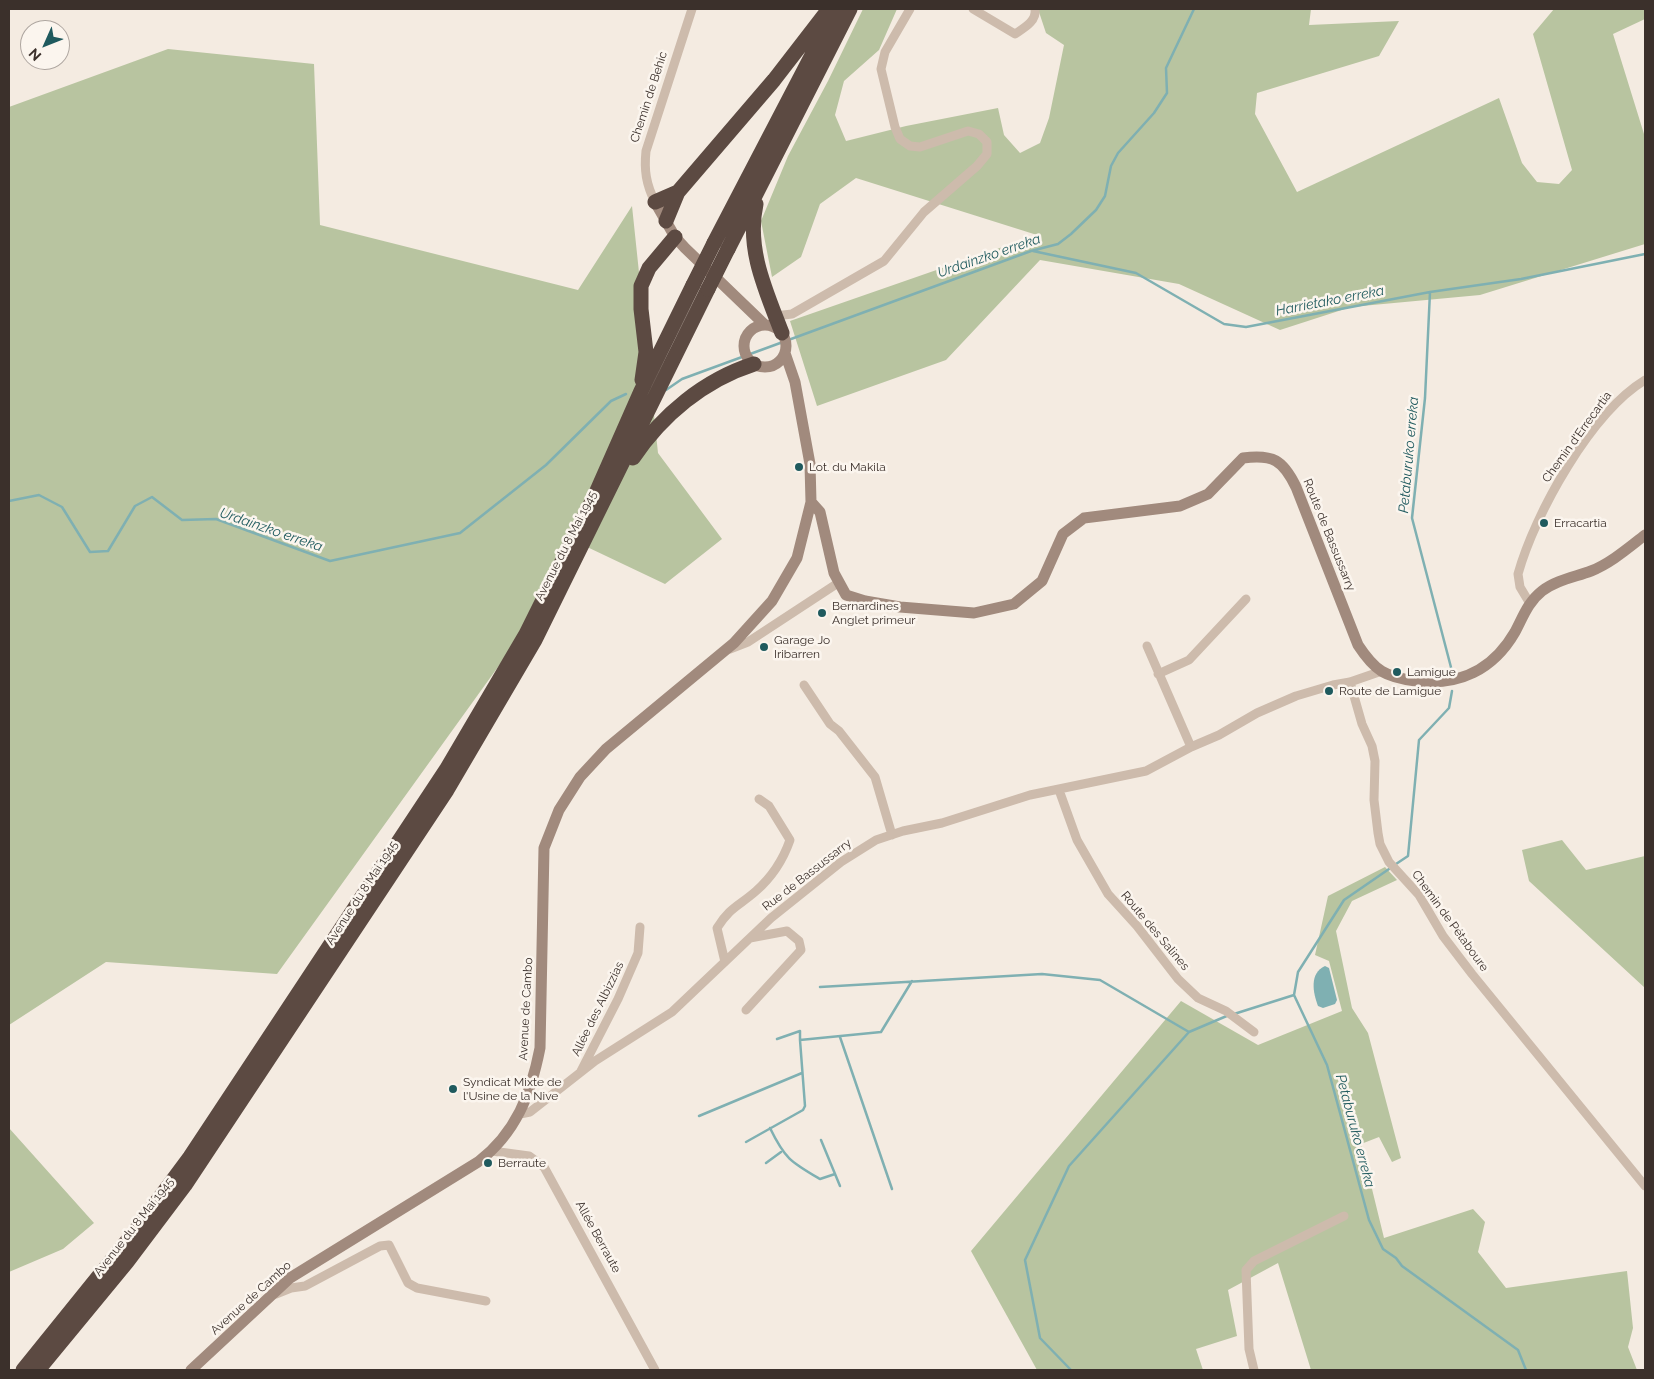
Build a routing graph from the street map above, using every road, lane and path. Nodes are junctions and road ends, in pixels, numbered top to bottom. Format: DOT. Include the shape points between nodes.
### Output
graph roads {
  1 [pos="692,9"];
  2 [pos="829,9"];
  3 [pos="836,9"];
  4 [pos="850,9"];
  5 [pos="910,9"];
  6 [pos="973,9"];
  7 [pos="1035,9"];
  8 [pos="761,183"];
  9 [pos="678,192"];
  10 [pos="655,202"];
  11 [pos="666,221"];
  12 [pos="675,236"];
  13 [pos="721,246"];
  14 [pos="747,308"];
  15 [pos="770,320"];
  16 [pos="752,330"];
  17 [pos="784,342"];
  18 [pos="749,357"];
  19 [pos="775,365"];
  20 [pos="1645,380"];
  21 [pos="795,382"];
  22 [pos="648,394"];
  23 [pos="608,495"];
  24 [pos="812,502"];
  25 [pos="1645,535"];
  26 [pos="838,583"];
  27 [pos="1246,599"];
  28 [pos="1529,602"];
  29 [pos="1147,646"];
  30 [pos="728,649"];
  31 [pos="1379,672"];
  32 [pos="1158,674"];
  33 [pos="1350,682"];
  34 [pos="804,685"];
  35 [pos="1191,747"];
  36 [pos="1059,790"];
  37 [pos="759,799"];
  38 [pos="892,835"];
  39 [pos="640,927"];
  40 [pos="749,938"];
  41 [pos="725,962"];
  42 [pos="746,1010"];
  43 [pos="1254,1032"];
  44 [pos="581,1072"];
  45 [pos="520,1114"];
  46 [pos="492,1151"];
  47 [pos="1645,1186"];
  48 [pos="1344,1216"];
  49 [pos="271,1295"];
  50 [pos="486,1301"];
  51 [pos="23,1370"];
  52 [pos="38,1370"];
  53 [pos="191,1370"];
  54 [pos="655,1370"];
  55 [pos="1254,1370"];
  1 -- 10 [label="street, Chemin de Behic" via="646,151 644,170"];
  2 -- 9 [label="highway" via="774,80"];
  3 -- 13 [label="highway"];
  4 -- 8 [label="highway"];
  5 -- 15 [label="street" via="885,52 881,69 900,139 920,148 968,131 979,134 987,142 986,154 977,166 924,212 884,260 792,314"];
  6 -- 7 [label="street" via="1015,34 1032,20"];
  8 -- 13 [label="highway"];
  8 -- 15 [label="highway" via="752,234"];
  9 -- 10 [label="highway"];
  9 -- 11 [label="highway"];
  10 -- 11 [label="street, Chemin de Behic"];
  11 -- 12 [label="street, Chemin de Behic"];
  12 -- 14 [label="street, Chemin de Behic"];
  12 -- 22 [label="highway" via="649,268 641,286"];
  13 -- 22 [label="highway, bridge" via="708,289"];
  13 -- 22 [label="highway, bridge" via="693,285"];
  14 -- 15 [label="street, Chemin de Behic"];
  14 -- 16 [label="street"];
  15 -- 16 [label="street"];
  15 -- 17 [label="highway"];
  16 -- 18 [label="street" via="746,336"];
  17 -- 19 [label="street"];
  17 -- 21 [label="street, Avenue de Cambo"];
  18 -- 19 [label="street" via="764,368"];
  18 -- 23 [label="highway" via="667,416 642,445"];
  19 -- 21 [label="street"];
  20 -- 28 [label="street, Chemin d'Errecartia" via="1618,400 1606,414 1550,497 1518,574 1520,587"];
  21 -- 24 [label="street, Avenue de Cambo" via="810,464"];
  22 -- 23 [label="highway, Avenue du 8 Mai 1945"];
  22 -- 51 [label="highway, Avenue du 8 Mai 1945" via="630,416 526,634 446,770 181,1170"];
  23 -- 52 [label="highway, Avenue du 8 Mai 1945" via="535,640 442,798 190,1179"];
  24 -- 26 [label="street" via="820,512"];
  24 -- 30 [label="street, Avenue de Cambo" via="797,558 776,594"];
  25 -- 28 [label="street" via="1612,560 1544,589"];
  26 -- 30 [label="street, Avenue de Cambo" via="748,642"];
  26 -- 31 [label="street, Route de Bassussarry" via="846,594 900,607 974,613 1014,604 1042,581 1063,534 1084,518 1180,506 1208,494 1243,458 1269,456 1291,478 1358,645"];
  27 -- 32 [label="street" via="1189,660"];
  28 -- 31 [label="street" via="1504,648 1483,668 1467,676 1434,683 1397,679"];
  29 -- 32 [label="street"];
  30 -- 45 [label="street, Avenue de Cambo" via="606,749 580,777 559,810 544,848 540,1048 536,1071"];
  31 -- 33 [label="street"];
  32 -- 35 [label="street"];
  33 -- 35 [label="street" via="1332,684 1296,696"];
  33 -- 47 [label="street, Chemin de Pétaboure" via="1372,746 1378,833 1389,862 1419,895 1443,936 1472,974"];
  34 -- 38 [label="street" via="830,724 875,777"];
  35 -- 36 [label="street, Rue de Bassussarry" via="1146,771"];
  36 -- 38 [label="street, Rue de Bassussarry" via="1030,795 936,825"];
  36 -- 43 [label="street, Route des Salines" via="1077,840 1108,894 1178,979 1198,998 1226,1012"];
  37 -- 41 [label="street" via="768,806 790,840 783,860 756,891 726,914 717,928"];
  38 -- 40 [label="street, Rue de Bassussarry" via="876,840 841,862"];
  39 -- 44 [label="street, Allée des Albizzias" via="638,953"];
  40 -- 41 [label="street, Rue de Bassussarry"];
  40 -- 42 [label="street" via="787,931 798,941 801,950"];
  41 -- 44 [label="street, Rue de Bassussarry" via="672,1012"];
  44 -- 45 [label="street, Rue de Bassussarry" via="530,1112"];
  45 -- 46 [label="street, Avenue de Cambo"];
  46 -- 49 [label="street, Avenue de Cambo" via="290,1278"];
  46 -- 54 [label="street, Allée Berraute" via="529,1156 544,1167"];
  48 -- 55 [label="street" via="1254,1261 1246,1270 1249,1349"];
  49 -- 50 [label="street" via="305,1286 380,1246 389,1245 408,1283 418,1288"];
  49 -- 53 [label="street, Avenue de Cambo"];
}
